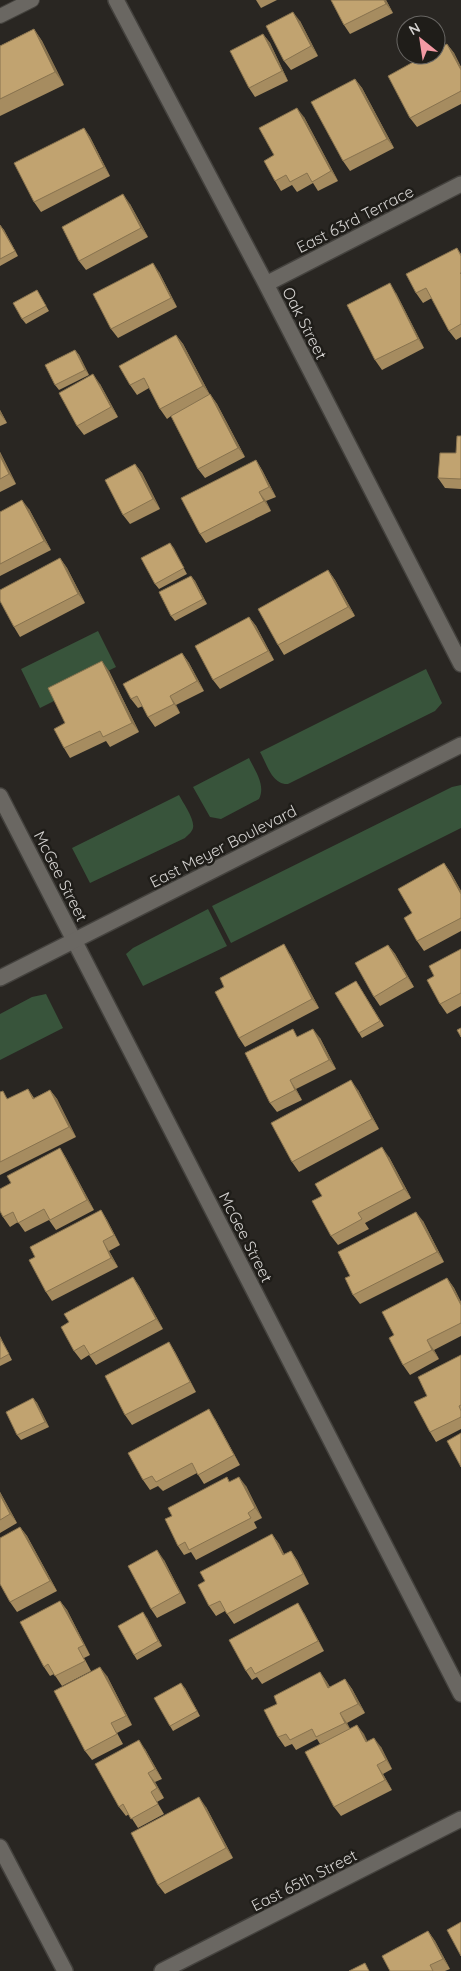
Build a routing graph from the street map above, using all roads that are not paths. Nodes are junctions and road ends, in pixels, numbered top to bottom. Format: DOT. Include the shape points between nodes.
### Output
graph roads {
  1 [pos="32,0"];
  2 [pos="116,0"];
  3 [pos="11,5"];
  4 [pos="0,16"];
  5 [pos="461,184"];
  6 [pos="266,284"];
  7 [pos="461,664"];
  8 [pos="461,745"];
  9 [pos="0,796"];
  10 [pos="75,941"];
  11 [pos="0,978"];
  12 [pos="461,1694"];
  13 [pos="461,1820"];
  14 [pos="0,1847"];
  15 [pos="65,1971"];
  16 [pos="162,1971"];
  1 -- 3 [label="lane"];
  2 -- 6 [label="street, Oak Street"];
  3 -- 4 [label="lane"];
  5 -- 6 [label="street, East 63rd Terrace"];
  6 -- 7 [label="street, Oak Street"];
  8 -- 10 [label="street, East Meyer Boulevard"];
  9 -- 10 [label="street, McGee Street"];
  10 -- 11 [label="street, East Meyer Boulevard"];
  10 -- 12 [label="street, McGee Street"];
  13 -- 16 [label="street, East 65th Street"];
  14 -- 15 [label="street"];
}
